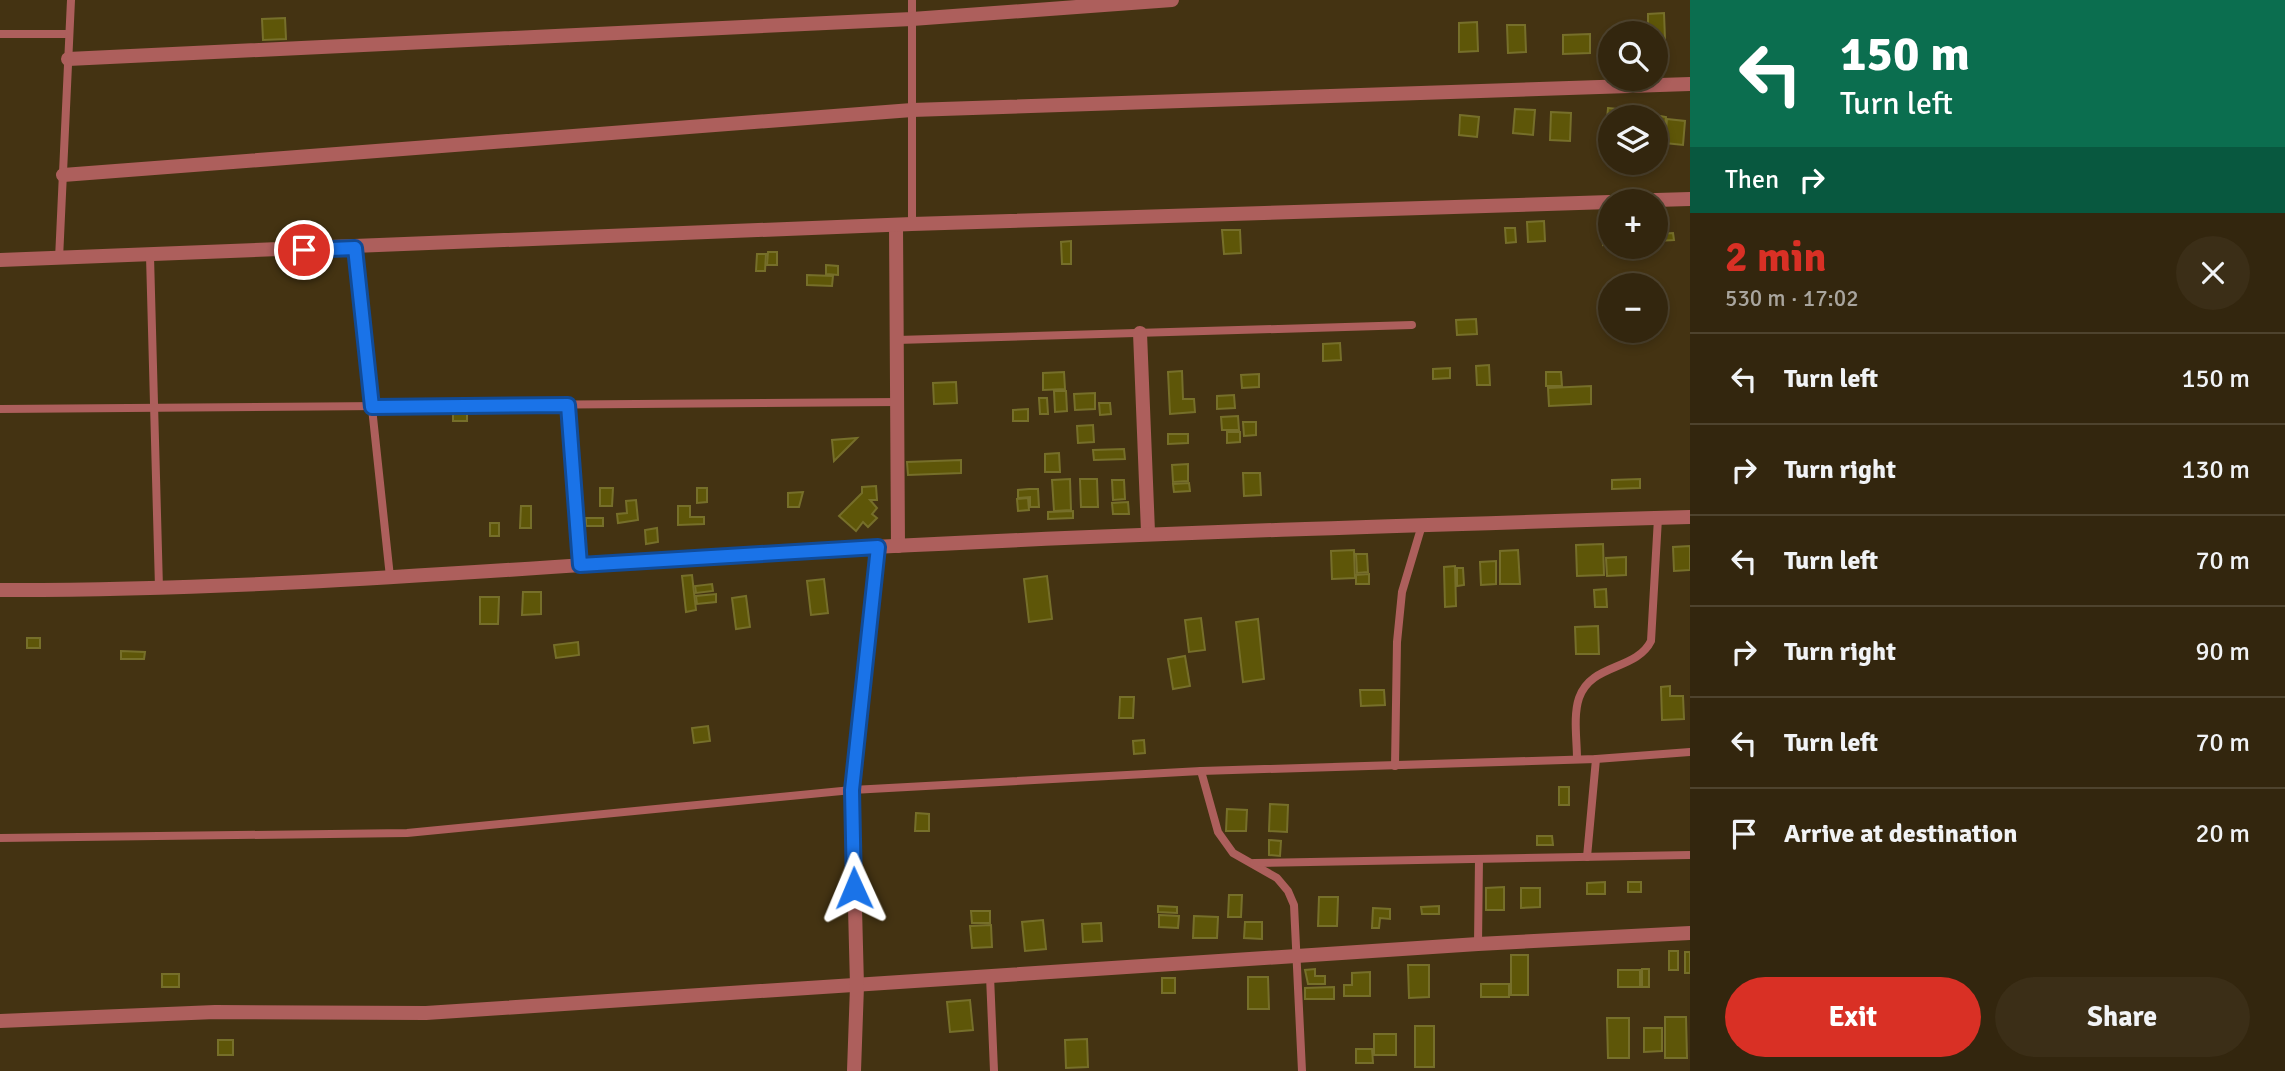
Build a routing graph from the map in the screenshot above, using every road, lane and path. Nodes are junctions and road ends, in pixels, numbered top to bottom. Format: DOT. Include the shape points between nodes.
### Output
graph roads {
  1 [pos="71,0"];
  2 [pos="912,0"];
  3 [pos="1172,0"];
  4 [pos="912,19"];
  5 [pos="0,34"];
  6 [pos="69,34"];
  7 [pos="68,59"];
  8 [pos="1690,84"];
  9 [pos="912,110"];
  10 [pos="63,175"];
  11 [pos="1690,199"];
  12 [pos="1668,200"];
  13 [pos="1598,202"];
  14 [pos="912,224"];
  15 [pos="897,225"];
  16 [pos="355,248"];
  17 [pos="150,256"];
  18 [pos="59,259"];
  19 [pos="0,260"];
  20 [pos="1412,325"];
  21 [pos="1140,333"];
  22 [pos="897,340"];
  23 [pos="898,402"];
  24 [pos="568,405"];
  25 [pos="372,407"];
  26 [pos="154,408"];
  27 [pos="0,409"];
  28 [pos="1690,517"];
  29 [pos="1658,518"];
  30 [pos="1422,525"];
  31 [pos="1148,533"];
  32 [pos="898,546"];
  33 [pos="878,547"];
  34 [pos="580,565"];
  35 [pos="390,577"];
  36 [pos="159,588"];
  37 [pos="0,590"];
  38 [pos="1690,752"];
  39 [pos="1577,759"];
  40 [pos="1595,759"];
  41 [pos="1395,766"];
  42 [pos="1201,771"];
  43 [pos="852,790"];
  44 [pos="0,838"];
  45 [pos="1690,855"];
  46 [pos="1587,857"];
  47 [pos="1479,859"];
  48 [pos="1254,863"];
  49 [pos="1690,933"];
  50 [pos="1478,944"];
  51 [pos="1298,957"];
  52 [pos="990,976"];
  53 [pos="857,986"];
  54 [pos="0,1021"];
  55 [pos="854,1071"];
  56 [pos="993,1071"];
  57 [pos="1302,1071"];
  1 -- 6 [label="lane"];
  2 -- 4 [label="lane"];
  3 -- 4 [label="street"];
  4 -- 7 [label="street"];
  4 -- 9 [label="lane"];
  5 -- 6 [label="lane"];
  6 -- 7 [label="lane"];
  7 -- 10 [label="lane"];
  8 -- 9 [label="street"];
  9 -- 10 [label="street"];
  9 -- 14 [label="lane"];
  10 -- 18 [label="lane"];
  11 -- 12 [label="street"];
  13 -- 14 [label="street"];
  14 -- 15 [label="street"];
  15 -- 16 [label="street"];
  15 -- 22 [label="street"];
  16 -- 17 [label="street"];
  16 -- 25 [label="lane"];
  17 -- 18 [label="street"];
  17 -- 26 [label="lane"];
  18 -- 19 [label="street"];
  20 -- 21 [label="lane"];
  21 -- 22 [label="lane"];
  21 -- 31 [label="street"];
  22 -- 23 [label="street"];
  23 -- 24 [label="lane"];
  23 -- 32 [label="street"];
  24 -- 25 [label="lane"];
  24 -- 34 [label="lane"];
  25 -- 26 [label="lane"];
  25 -- 35 [label="lane"];
  26 -- 27 [label="lane"];
  26 -- 36 [label="lane"];
  28 -- 29 [label="street"];
  29 -- 30 [label="street"];
  29 -- 39 [label="lane" via="1651,641 1643,653 1598,674 1585,686 1577,707"];
  30 -- 31 [label="street"];
  30 -- 41 [label="lane" via="1402,592 1396,642"];
  31 -- 32 [label="street"];
  32 -- 33 [label="street"];
  33 -- 34 [label="street"];
  33 -- 43 [label="street"];
  34 -- 35 [label="street"];
  35 -- 36 [label="street"];
  36 -- 37 [label="street"];
  38 -- 40 [label="lane"];
  39 -- 40 [label="lane"];
  39 -- 41 [label="lane"];
  40 -- 46 [label="lane"];
  41 -- 42 [label="lane"];
  42 -- 43 [label="lane"];
  42 -- 48 [label="lane" via="1218,832 1233,853"];
  43 -- 44 [label="lane" via="407,833"];
  43 -- 53 [label="street"];
  45 -- 46 [label="lane"];
  46 -- 47 [label="lane"];
  47 -- 48 [label="lane"];
  47 -- 50 [label="lane"];
  48 -- 51 [label="lane" via="1288,891 1294,905"];
  49 -- 50 [label="street"];
  50 -- 51 [label="street"];
  51 -- 52 [label="street"];
  51 -- 57 [label="lane"];
  52 -- 53 [label="street"];
  52 -- 56 [label="lane"];
  53 -- 54 [label="street" via="426,1013 215,1012"];
  53 -- 55 [label="street"];
}
